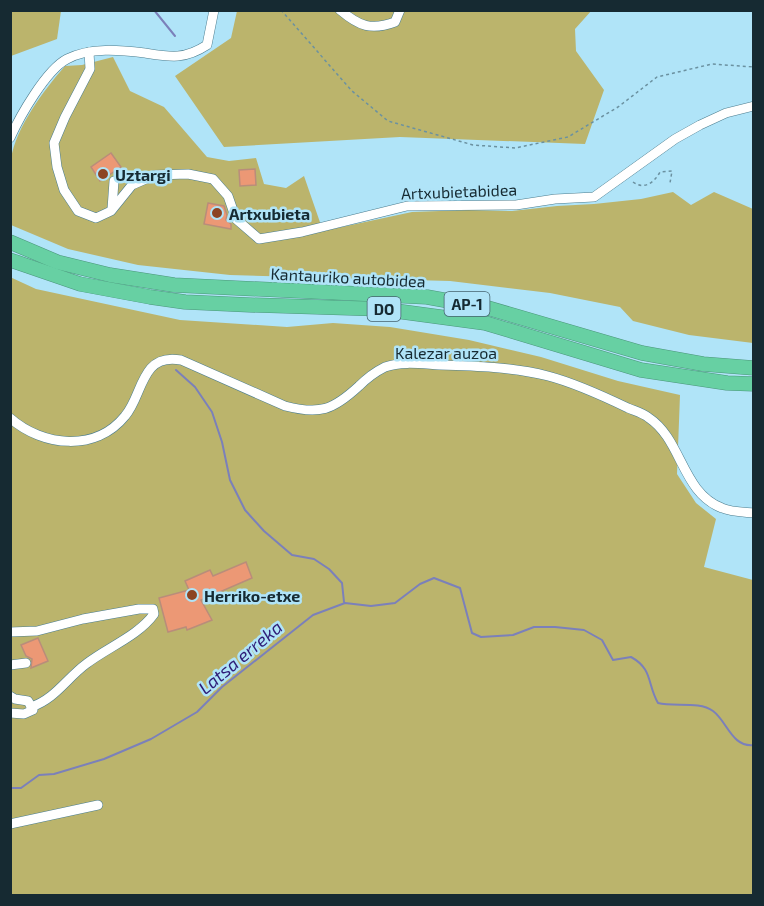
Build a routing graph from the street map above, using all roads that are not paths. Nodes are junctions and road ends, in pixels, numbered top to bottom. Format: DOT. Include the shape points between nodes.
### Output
graph roads {
  1 [pos="214,10"];
  2 [pos="340,10"];
  3 [pos="400,10"];
  4 [pos="89,52"];
  5 [pos="753,106"];
  6 [pos="10,138"];
  7 [pos="114,181"];
  8 [pos="111,211"];
  9 [pos="10,242"];
  10 [pos="10,260"];
  11 [pos="753,368"];
  12 [pos="753,384"];
  13 [pos="10,418"];
  14 [pos="753,513"];
  15 [pos="12,631"];
  16 [pos="26,663"];
  17 [pos="10,665"];
  18 [pos="10,696"];
  19 [pos="31,707"];
  20 [pos="10,713"];
  21 [pos="98,805"];
  22 [pos="10,824"];
  1 -- 4 [label="street" via="207,45 194,54 175,57 122,50"];
  2 -- 3 [label="street" via="356,23 370,27 395,22"];
  4 -- 6 [label="street" via="66,59 50,73"];
  4 -- 8 [label="street" via="90,69 54,143 57,167 64,190 78,211 96,218"];
  5 -- 8 [label="street, Artxubietabidea" via="726,113 675,139 594,197 516,205 407,206 259,239 236,219 228,196 213,179 188,174 155,175 132,184"];
  7 -- 8 [label="street"];
  9 -- 11 [label="highway, Kantauriko autobidea / AP-1" via="57,262 110,275 174,285 427,297 488,308 642,353"];
  10 -- 12 [label="highway, Kantauriko autobidea / DO" via="80,284 150,297 381,309 485,323 641,370"];
  13 -- 14 [label="street, Kalezar auzoa" via="38,436 60,442 97,437 127,415 152,366 168,358 303,410 326,409 386,367 407,363 510,368 550,377 649,417 663,430 702,495 722,508"];
  15 -- 19 [label="street" via="37,631 153,609 154,614 146,624 83,666 46,701"];
  16 -- 17 [label="street"];
  18 -- 19 [label="street" via="27,701"];
  19 -- 20 [label="street" via="33,710 24,714"];
  21 -- 22 [label="street"];
}
